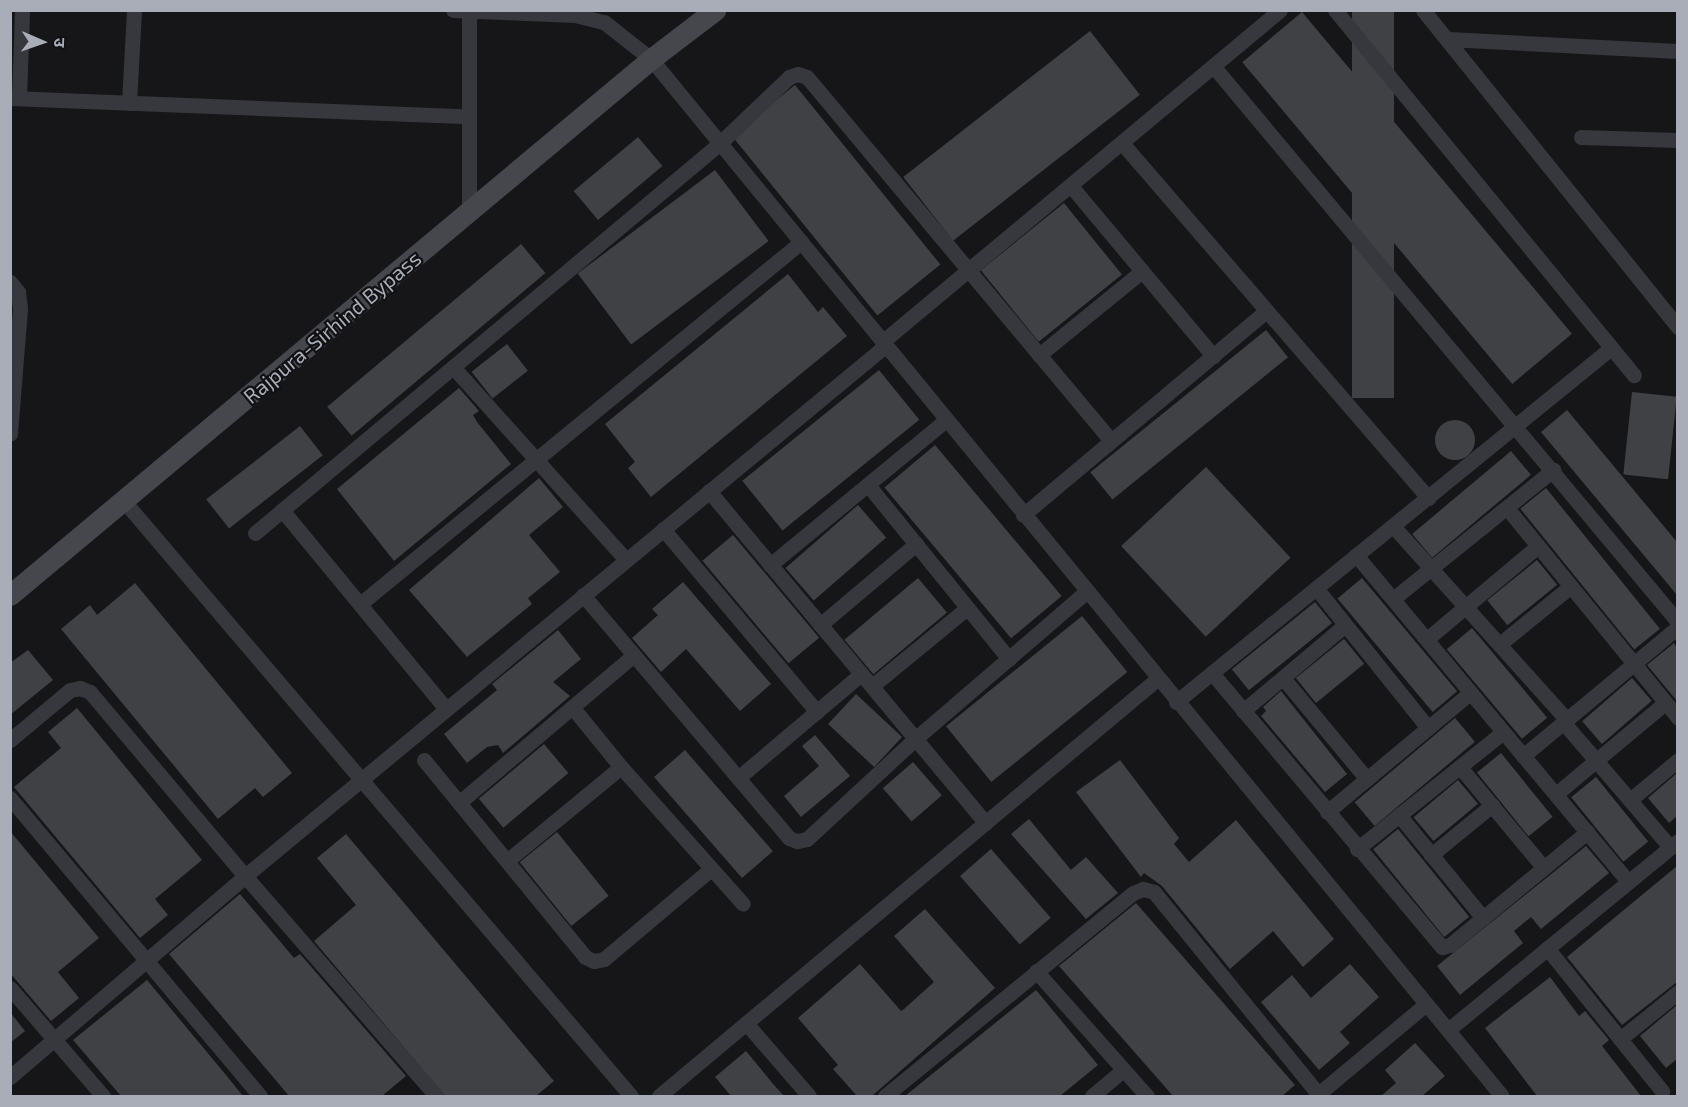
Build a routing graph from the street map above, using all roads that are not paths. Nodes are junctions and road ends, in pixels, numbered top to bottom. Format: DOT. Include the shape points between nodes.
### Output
graph roads {
  1 [pos="22,10"];
  2 [pos="134,10"];
  3 [pos="453,10"];
  4 [pos="715,10"];
  5 [pos="1280,10"];
  6 [pos="1335,10"];
  7 [pos="1423,10"];
  8 [pos="469,11"];
  9 [pos="1448,39"];
  10 [pos="1677,51"];
  11 [pos="651,58"];
  12 [pos="1214,67"];
  13 [pos="15,98"];
  14 [pos="129,104"];
  15 [pos="468,116"];
  16 [pos="1581,137"];
  17 [pos="1677,140"];
  18 [pos="720,143"];
  19 [pos="1122,143"];
  20 [pos="1071,186"];
  21 [pos="469,214"];
  22 [pos="801,242"];
  23 [pos="968,271"];
  24 [pos="1142,271"];
  25 [pos="10,282"];
  26 [pos="1266,311"];
  27 [pos="1677,327"];
  28 [pos="884,344"];
  29 [pos="1611,348"];
  30 [pos="1039,355"];
  31 [pos="1213,356"];
  32 [pos="453,367"];
  33 [pos="1634,375"];
  34 [pos="946,420"];
  35 [pos="1516,425"];
  36 [pos="10,434"];
  37 [pos="1111,441"];
  38 [pos="536,459"];
  39 [pos="1553,470"];
  40 [pos="868,485"];
  41 [pos="709,491"];
  42 [pos="1428,498"];
  43 [pos="123,500"];
  44 [pos="1507,508"];
  45 [pos="282,510"];
  46 [pos="1023,515"];
  47 [pos="1393,526"];
  48 [pos="663,529"];
  49 [pos="255,533"];
  50 [pos="916,544"];
  51 [pos="1538,546"];
  52 [pos="1356,555"];
  53 [pos="626,560"];
  54 [pos="770,565"];
  55 [pos="1431,570"];
  56 [pos="1571,586"];
  57 [pos="1317,588"];
  58 [pos="1086,592"];
  59 [pos="10,595"];
  60 [pos="583,595"];
  61 [pos="1394,600"];
  62 [pos="360,604"];
  63 [pos="1468,606"];
  64 [pos="967,608"];
  65 [pos="1677,622"];
  66 [pos="820,625"];
  67 [pos="1346,625"];
  68 [pos="1677,627"];
  69 [pos="1427,639"];
  70 [pos="1501,643"];
  71 [pos="634,655"];
  72 [pos="1009,659"];
  73 [pos="1633,664"];
  74 [pos="1212,673"];
  75 [pos="861,674"];
  76 [pos="1283,678"];
  77 [pos="1157,679"];
  78 [pos="872,686"];
  79 [pos="1471,692"];
  80 [pos="1176,702"];
  81 [pos="1665,703"];
  82 [pos="572,707"];
  83 [pos="446,708"];
  84 [pos="1243,711"];
  85 [pos="817,712"];
  86 [pos="1677,718"];
  87 [pos="1565,721"];
  88 [pos="1428,728"];
  89 [pos="1503,732"];
  90 [pos="915,739"];
  91 [pos="10,740"];
  92 [pos="1524,756"];
  93 [pos="424,760"];
  94 [pos="1596,760"];
  95 [pos="1677,760"];
  96 [pos="621,767"];
  97 [pos="1460,767"];
  98 [pos="738,778"];
  99 [pos="360,779"];
  100 [pos="1366,779"];
  101 [pos="1556,794"];
  102 [pos="10,798"];
  103 [pos="1630,800"];
  104 [pos="460,801"];
  105 [pos="1491,805"];
  106 [pos="1327,812"];
  107 [pos="1399,815"];
  108 [pos="986,823"];
  109 [pos="1587,832"];
  110 [pos="1674,844"];
  111 [pos="1358,849"];
  112 [pos="1431,855"];
  113 [pos="508,860"];
  114 [pos="1544,868"];
  115 [pos="711,869"];
  116 [pos="245,876"];
  117 [pos="1628,881"];
  118 [pos="743,904"];
  119 [pos="1483,918"];
  120 [pos="1547,948"];
  121 [pos="148,960"];
  122 [pos="1036,971"];
  123 [pos="10,988"];
  124 [pos="1677,992"];
  125 [pos="1426,1004"];
  126 [pos="747,1023"];
  127 [pos="1448,1030"];
  128 [pos="55,1039"];
  129 [pos="1620,1039"];
  130 [pos="1123,1070"];
  131 [pos="10,1077"];
  132 [pos="1662,1091"];
  133 [pos="103,1096"];
  134 [pos="260,1096"];
  135 [pos="436,1096"];
  136 [pos="631,1096"];
  137 [pos="659,1096"];
  138 [pos="809,1096"];
  139 [pos="885,1096"];
  140 [pos="1092,1096"];
  141 [pos="1147,1096"];
  142 [pos="1318,1096"];
  143 [pos="1503,1096"];
  1 -- 13 [label="street"];
  2 -- 14 [label="street"];
  3 -- 8 [label="street"];
  4 -- 11 [label="main road, Rajpura-Sirhind Bypass"];
  5 -- 12 [label="street"];
  6 -- 29 [label="street"];
  7 -- 9 [label="street"];
  8 -- 11 [label="street" via="575,15 604,22"];
  8 -- 15 [label="street"];
  9 -- 10 [label="street"];
  9 -- 27 [label="street"];
  11 -- 18 [label="street"];
  11 -- 21 [label="main road, Rajpura-Sirhind Bypass"];
  12 -- 19 [label="street"];
  12 -- 35 [label="street"];
  13 -- 14 [label="street"];
  14 -- 15 [label="street"];
  15 -- 21 [label="street"];
  16 -- 17 [label="street"];
  18 -- 22 [label="street"];
  18 -- 23 [label="street" via="789,78 798,74 807,77"];
  18 -- 32 [label="street"];
  19 -- 20 [label="street"];
  19 -- 26 [label="street"];
  20 -- 23 [label="street"];
  20 -- 24 [label="street"];
  21 -- 43 [label="main road, Rajpura-Sirhind Bypass"];
  22 -- 28 [label="street"];
  22 -- 38 [label="street"];
  23 -- 28 [label="street"];
  23 -- 30 [label="street"];
  24 -- 30 [label="street"];
  24 -- 31 [label="street"];
  25 -- 36 [label="street" via="18,292 20,309"];
  26 -- 31 [label="street"];
  26 -- 42 [label="street"];
  28 -- 34 [label="street"];
  28 -- 41 [label="street"];
  29 -- 33 [label="street"];
  29 -- 35 [label="street"];
  30 -- 37 [label="street"];
  31 -- 37 [label="street"];
  32 -- 38 [label="street"];
  32 -- 45 [label="street"];
  34 -- 40 [label="street"];
  34 -- 46 [label="street"];
  35 -- 39 [label="street"];
  35 -- 42 [label="street"];
  37 -- 46 [label="street"];
  38 -- 53 [label="street"];
  38 -- 62 [label="street"];
  39 -- 44 [label="street"];
  39 -- 65 [label="street"];
  40 -- 50 [label="street"];
  40 -- 54 [label="street"];
  41 -- 48 [label="street"];
  41 -- 54 [label="street"];
  42 -- 47 [label="street"];
  43 -- 59 [label="main road, Rajpura-Sirhind Bypass"];
  43 -- 99 [label="street"];
  44 -- 51 [label="street"];
  44 -- 55 [label="street"];
  45 -- 49 [label="street"];
  45 -- 62 [label="street"];
  46 -- 58 [label="street"];
  47 -- 52 [label="street"];
  47 -- 55 [label="street"];
  48 -- 53 [label="street"];
  48 -- 85 [label="street"];
  50 -- 64 [label="street"];
  50 -- 66 [label="street"];
  51 -- 56 [label="street"];
  51 -- 63 [label="street"];
  52 -- 57 [label="street"];
  52 -- 61 [label="street"];
  53 -- 60 [label="street"];
  54 -- 66 [label="street"];
  55 -- 61 [label="street"];
  55 -- 63 [label="street"];
  56 -- 70 [label="street"];
  56 -- 73 [label="street"];
  57 -- 67 [label="street"];
  57 -- 74 [label="street"];
  58 -- 72 [label="street"];
  58 -- 77 [label="street"];
  60 -- 71 [label="street"];
  60 -- 83 [label="street"];
  61 -- 69 [label="street"];
  62 -- 83 [label="street"];
  63 -- 69 [label="street"];
  63 -- 70 [label="street"];
  64 -- 72 [label="street"];
  64 -- 78 [label="street"];
  66 -- 75 [label="street"];
  67 -- 76 [label="street"];
  67 -- 88 [label="street"];
  68 -- 73 [label="street"];
  69 -- 79 [label="street"];
  70 -- 87 [label="street"];
  71 -- 82 [label="street"];
  71 -- 98 [label="street"];
  72 -- 90 [label="street"];
  73 -- 81 [label="street"];
  73 -- 87 [label="street"];
  74 -- 80 [label="street"];
  74 -- 84 [label="street"];
  75 -- 78 [label="street"];
  75 -- 85 [label="street"];
  76 -- 84 [label="street"];
  76 -- 100 [label="street"];
  77 -- 80 [label="street"];
  77 -- 108 [label="street"];
  78 -- 90 [label="street"];
  79 -- 88 [label="street"];
  79 -- 89 [label="street"];
  80 -- 125 [label="street"];
  81 -- 86 [label="street"];
  81 -- 94 [label="street"];
  82 -- 96 [label="street"];
  82 -- 104 [label="street"];
  83 -- 99 [label="street"];
  84 -- 106 [label="street"];
  85 -- 98 [label="street"];
  87 -- 92 [label="street"];
  87 -- 94 [label="street"];
  88 -- 100 [label="street"];
  89 -- 92 [label="street"];
  89 -- 97 [label="street"];
  90 -- 98 [label="street" via="807,839 789,838"];
  90 -- 108 [label="street"];
  91 -- 116 [label="street" via="70,690 90,692"];
  92 -- 101 [label="street"];
  93 -- 104 [label="street"];
  94 -- 101 [label="street"];
  94 -- 103 [label="street"];
  95 -- 103 [label="street"];
  96 -- 113 [label="street"];
  96 -- 115 [label="street"];
  97 -- 105 [label="street"];
  97 -- 107 [label="street"];
  99 -- 116 [label="street"];
  99 -- 136 [label="street"];
  100 -- 106 [label="street"];
  101 -- 109 [label="street"];
  102 -- 121 [label="street"];
  103 -- 110 [label="street"];
  104 -- 113 [label="street"];
  105 -- 112 [label="street"];
  105 -- 114 [label="street"];
  106 -- 111 [label="street"];
  107 -- 111 [label="street"];
  107 -- 112 [label="street"];
  108 -- 126 [label="street"];
  109 -- 114 [label="street"];
  109 -- 117 [label="street"];
  110 -- 117 [label="street"];
  111 -- 119 [label="street" via="1436,944 1450,945"];
  112 -- 119 [label="street"];
  113 -- 115 [label="street" via="585,957 594,961 604,959"];
  114 -- 119 [label="street"];
  115 -- 118 [label="street"];
  116 -- 121 [label="street"];
  116 -- 135 [label="street"];
  117 -- 120 [label="street"];
  120 -- 127 [label="street"];
  120 -- 129 [label="street"];
  121 -- 128 [label="street"];
  121 -- 134 [label="street"];
  122 -- 130 [label="street"];
  122 -- 139 [label="street"];
  122 -- 142 [label="street" via="1133,892 1154,892"];
  123 -- 128 [label="street"];
  124 -- 129 [label="street"];
  125 -- 127 [label="street"];
  125 -- 142 [label="street"];
  126 -- 137 [label="street"];
  126 -- 138 [label="street"];
  127 -- 143 [label="street"];
  128 -- 131 [label="street"];
  128 -- 133 [label="street"];
  129 -- 132 [label="street"];
  130 -- 140 [label="street"];
  130 -- 141 [label="street"];
}
